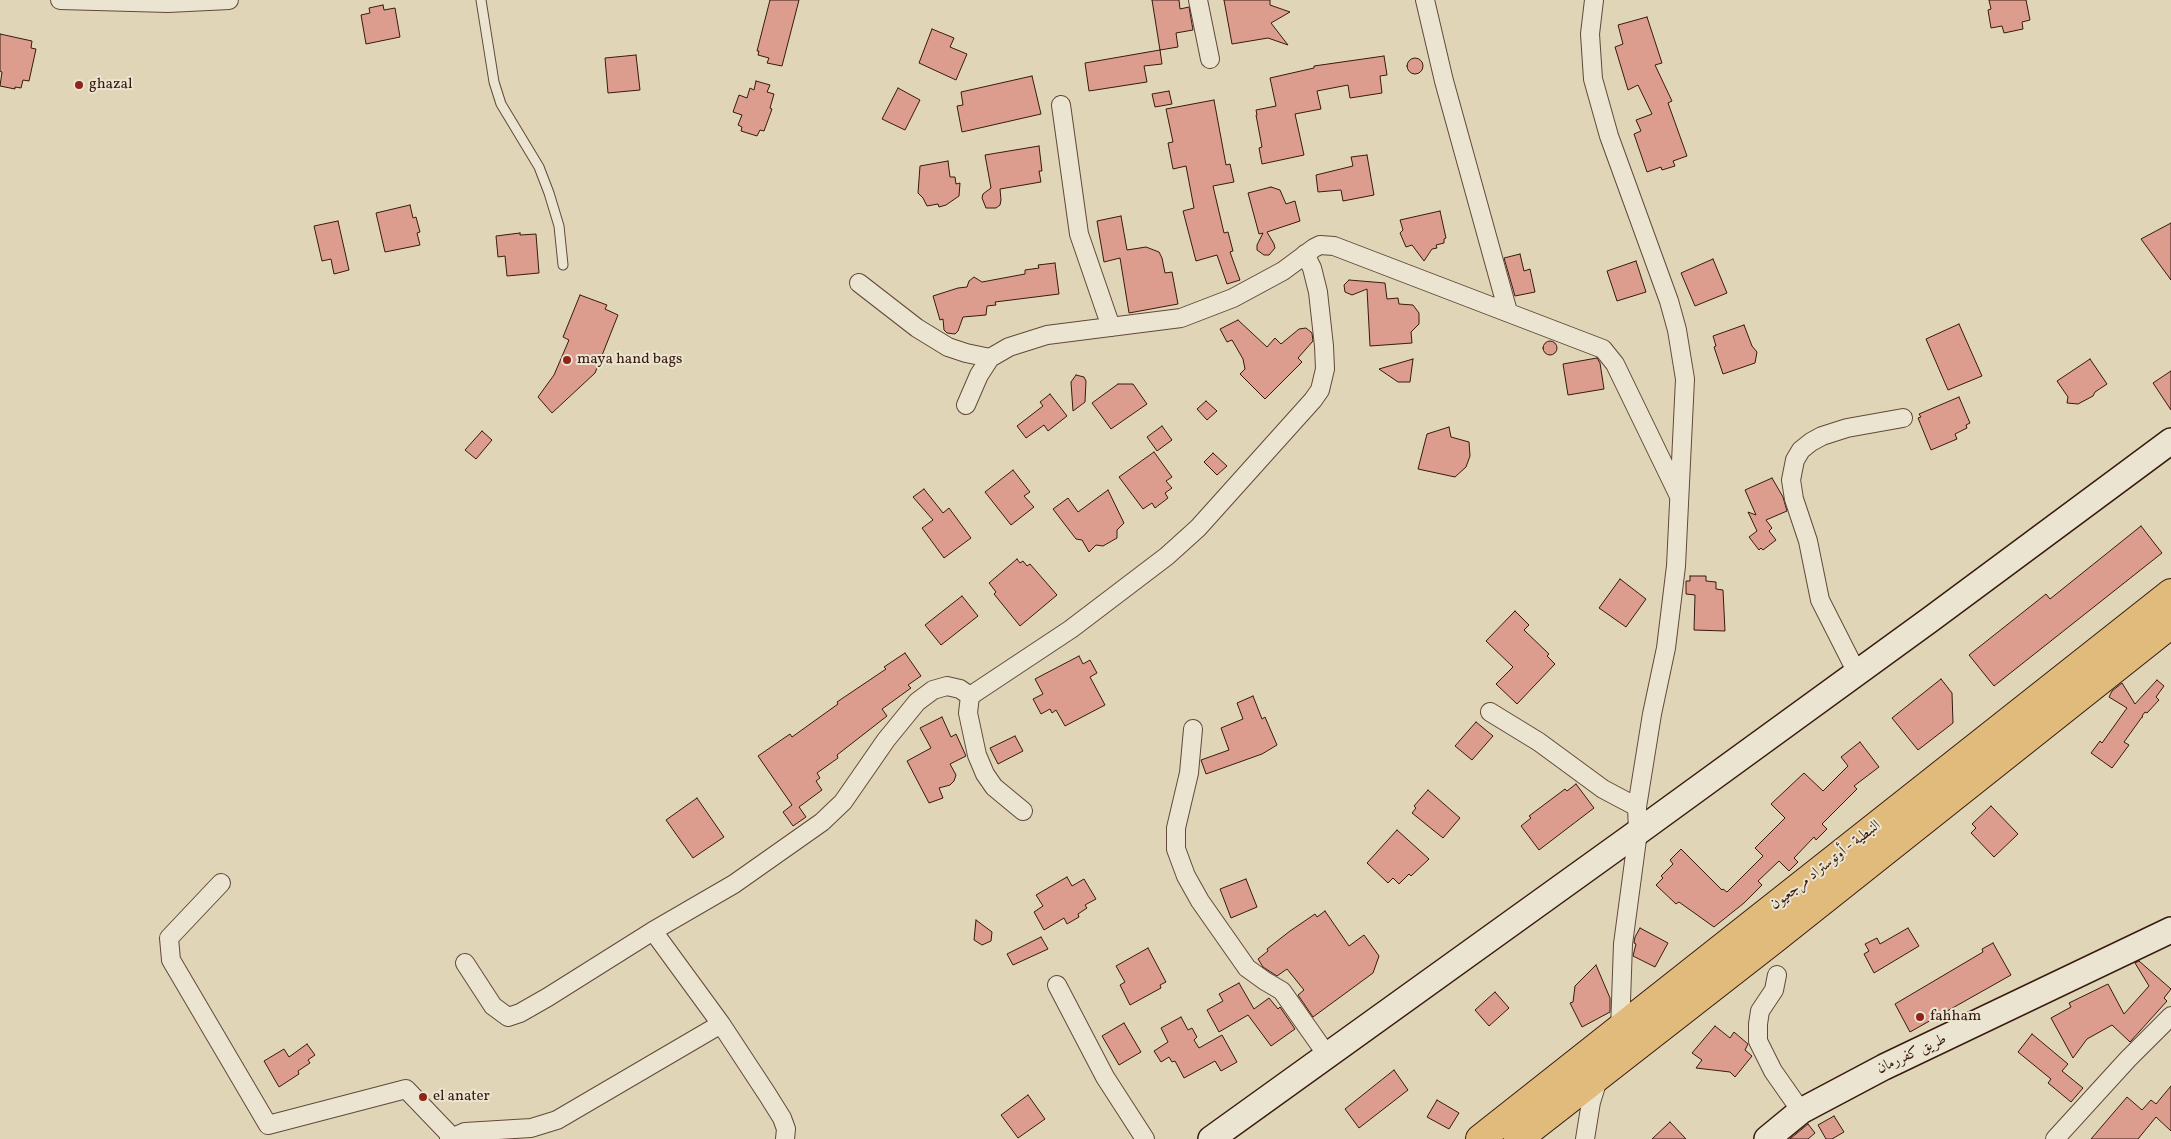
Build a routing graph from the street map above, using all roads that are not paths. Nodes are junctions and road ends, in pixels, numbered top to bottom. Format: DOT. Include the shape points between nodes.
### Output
graph roads {
  1 [pos="60,0"];
  2 [pos="229,0"];
  3 [pos="481,0"];
  4 [pos="1198,0"];
  5 [pos="1425,0"];
  6 [pos="1594,0"];
  7 [pos="1210,59"];
  8 [pos="1061,105"];
  9 [pos="1305,254"];
  10 [pos="563,265"];
  11 [pos="859,282"];
  12 [pos="1508,312"];
  13 [pos="1110,327"];
  14 [pos="990,358"];
  15 [pos="966,405"];
  16 [pos="1903,418"];
  17 [pos="2171,441"];
  18 [pos="1680,497"];
  19 [pos="2171,593"];
  20 [pos="2171,624"];
  21 [pos="1857,673"];
  22 [pos="970,696"];
  23 [pos="1490,712"];
  24 [pos="1193,729"];
  25 [pos="1637,807"];
  26 [pos="1023,811"];
  27 [pos="1638,832"];
  28 [pos="221,883"];
  29 [pos="2171,930"];
  30 [pos="653,931"];
  31 [pos="465,964"];
  32 [pos="1777,975"];
  33 [pos="1056,985"];
  34 [pos="2171,1016"];
  35 [pos="721,1024"];
  36 [pos="1620,1030"];
  37 [pos="1327,1055"];
  38 [pos="1601,1073"];
  39 [pos="1801,1111"];
  40 [pos="450,1138"];
  41 [pos="786,1139"];
  42 [pos="1146,1139"];
  43 [pos="1211,1139"];
  44 [pos="1480,1139"];
  45 [pos="1518,1139"];
  46 [pos="1585,1139"];
  47 [pos="1767,1139"];
  48 [pos="2055,1139"];
  1 -- 2 [label="street" via="168,3"];
  3 -- 10 [label="lane" via="496,90 546,184 559,226"];
  4 -- 7 [label="street"];
  5 -- 12 [label="street"];
  6 -- 18 [label="street" via="1590,34 1593,80 1609,136 1677,330 1685,380"];
  8 -- 13 [label="street" via="1079,234"];
  9 -- 12 [label="street" via="1320,245 1334,246"];
  9 -- 13 [label="street" via="1283,271 1233,298 1181,318"];
  9 -- 22 [label="street" via="1318,292 1324,346 1325,369 1320,390 1313,400 1198,528 1167,556 1071,629"];
  11 -- 14 [label="street" via="917,328 948,347"];
  12 -- 18 [label="street" via="1603,348 1615,364"];
  13 -- 14 [label="street" via="1047,335 1009,347"];
  14 -- 15 [label="street"];
  16 -- 21 [label="street" via="1847,428 1811,442 1801,450 1791,480 1820,600"];
  17 -- 21 [label="street"];
  18 -- 25 [label="street" via="1666,648"];
  19 -- 36 [label="highway, النبطية - أوتوستراد مرجعيون"];
  20 -- 38 [label="highway, النبطية - أوتوستراد مرجعيون"];
  21 -- 27 [label="street"];
  22 -- 26 [label="street" via="968,713 985,774"];
  22 -- 30 [label="street" via="947,686 933,690 917,702 843,802 822,822 734,884"];
  23 -- 25 [label="street" via="1540,742 1603,789"];
  24 -- 37 [label="street" via="1188,774 1176,828 1176,850 1186,876 1246,968 1282,991"];
  25 -- 27 [label="street"];
  27 -- 36 [label="street" via="1623,944"];
  27 -- 37 [label="street"];
  28 -- 40 [label="street" via="169,938 170,960 268,1125 406,1089"];
  29 -- 39 [label="street, طريق كفررمان" via="1884,1067"];
  30 -- 31 [label="street" via="548,997 508,1017 493,1006"];
  30 -- 35 [label="street"];
  32 -- 39 [label="street" via="1774,990 1760,1011 1758,1041"];
  33 -- 42 [label="street" via="1105,1077"];
  34 -- 48 [label="street"];
  35 -- 40 [label="street" via="557,1120 531,1128 465,1132"];
  35 -- 41 [label="street" via="782,1118"];
  36 -- 44 [label="highway, النبطية - أوتوستراد مرجعيون"];
  37 -- 43 [label="street"];
  38 -- 45 [label="highway, النبطية - أوتوستراد مرجعيون"];
  38 -- 46 [label="street" via="1590,1102"];
  39 -- 47 [label="street, طريق كفررمان"];
}
